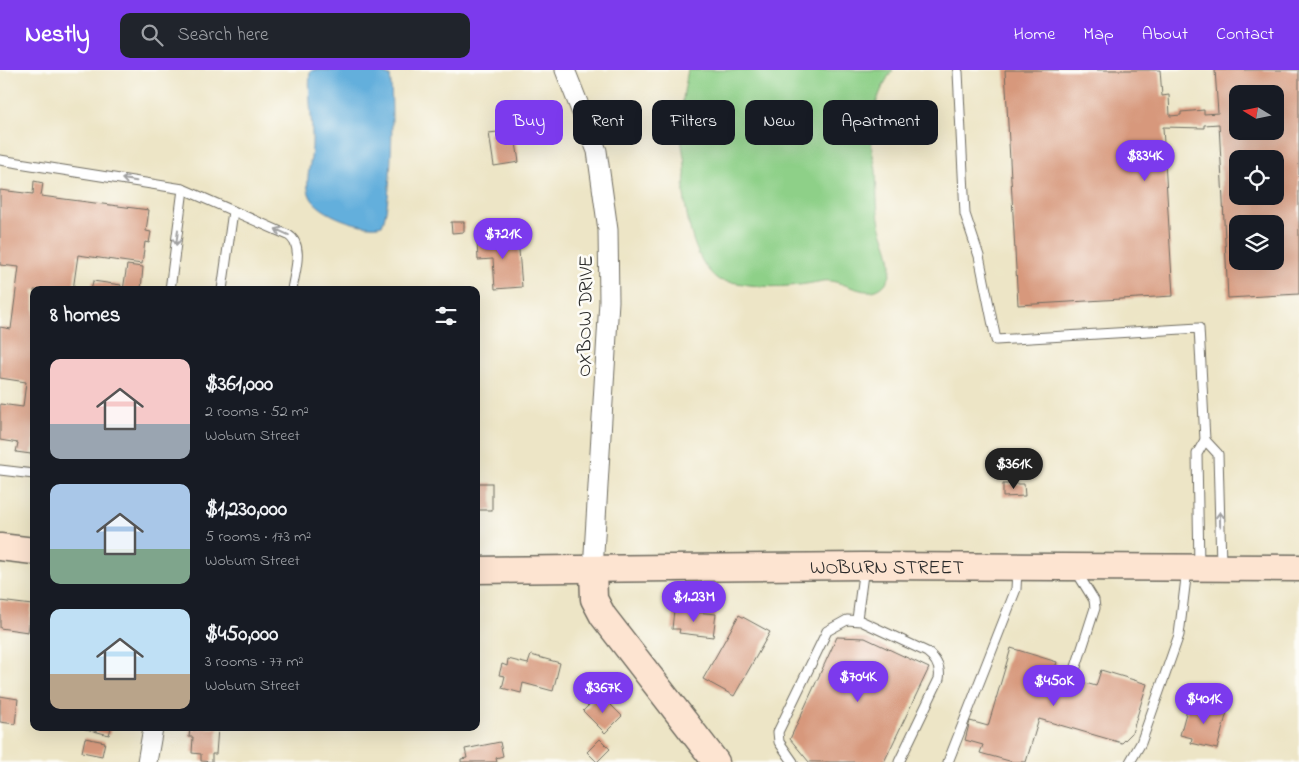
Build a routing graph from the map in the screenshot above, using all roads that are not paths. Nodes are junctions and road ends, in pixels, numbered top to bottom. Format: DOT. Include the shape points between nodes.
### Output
graph roads {
  1 [pos="565,70"];
  2 [pos="958,72"];
  3 [pos="0,160"];
  4 [pos="183,189"];
  5 [pos="233,211"];
  6 [pos="171,286"];
  7 [pos="223,286"];
  8 [pos="293,286"];
  9 [pos="1205,440"];
  10 [pos="0,470"];
  11 [pos="30,474"];
  12 [pos="0,547"];
  13 [pos="30,551"];
  14 [pos="864,566"];
  15 [pos="1017,567"];
  16 [pos="1073,567"];
  17 [pos="1202,568"];
  18 [pos="1299,568"];
  19 [pos="480,570"];
  20 [pos="593,570"];
  21 [pos="857,619"];
  22 [pos="1075,670"];
  23 [pos="152,731"];
  24 [pos="147,762"];
  25 [pos="716,762"];
  26 [pos="793,762"];
  27 [pos="899,762"];
  28 [pos="948,762"];
  29 [pos="1130,762"];
  1 -- 20 [label="street, OXBOW DRIVE" via="596,151 608,230 606,363"];
  2 -- 9 [label="lane" via="965,214 979,256 996,340 1199,328"];
  4 -- 3 [label="lane, one-way"];
  4 -- 5 [label="lane"];
  4 -- 6 [label="lane, one-way"];
  5 -- 7 [label="lane"];
  8 -- 5 [label="lane, one-way" via="298,251 294,240"];
  9 -- 17 [label="lane" via="1196,454"];
  17 -- 9 [label="lane, one-way" via="1218,454"];
  10 -- 11 [label="lane"];
  12 -- 13 [label="street"];
  14 -- 15 [label="street, WOBURN STREET"];
  14 -- 20 [label="street, WOBURN STREET"];
  14 -- 21 [label="lane"];
  15 -- 16 [label="street, WOBURN STREET"];
  15 -- 28 [label="lane" via="1016,589"];
  16 -- 17 [label="street, WOBURN STREET"];
  16 -- 22 [label="lane" via="1094,600 1095,608"];
  17 -- 18 [label="street, WOBURN STREET"];
  17 -- 29 [label="lane" via="1141,744"];
  19 -- 20 [label="street, WOBURN STREET"];
  20 -- 25 [label="street" via="594,599 602,616"];
  21 -- 26 [label="lane" via="846,620 827,631 779,729 779,742"];
  21 -- 27 [label="lane" via="927,652 940,669 939,679"];
  23 -- 24 [label="street"];
}
